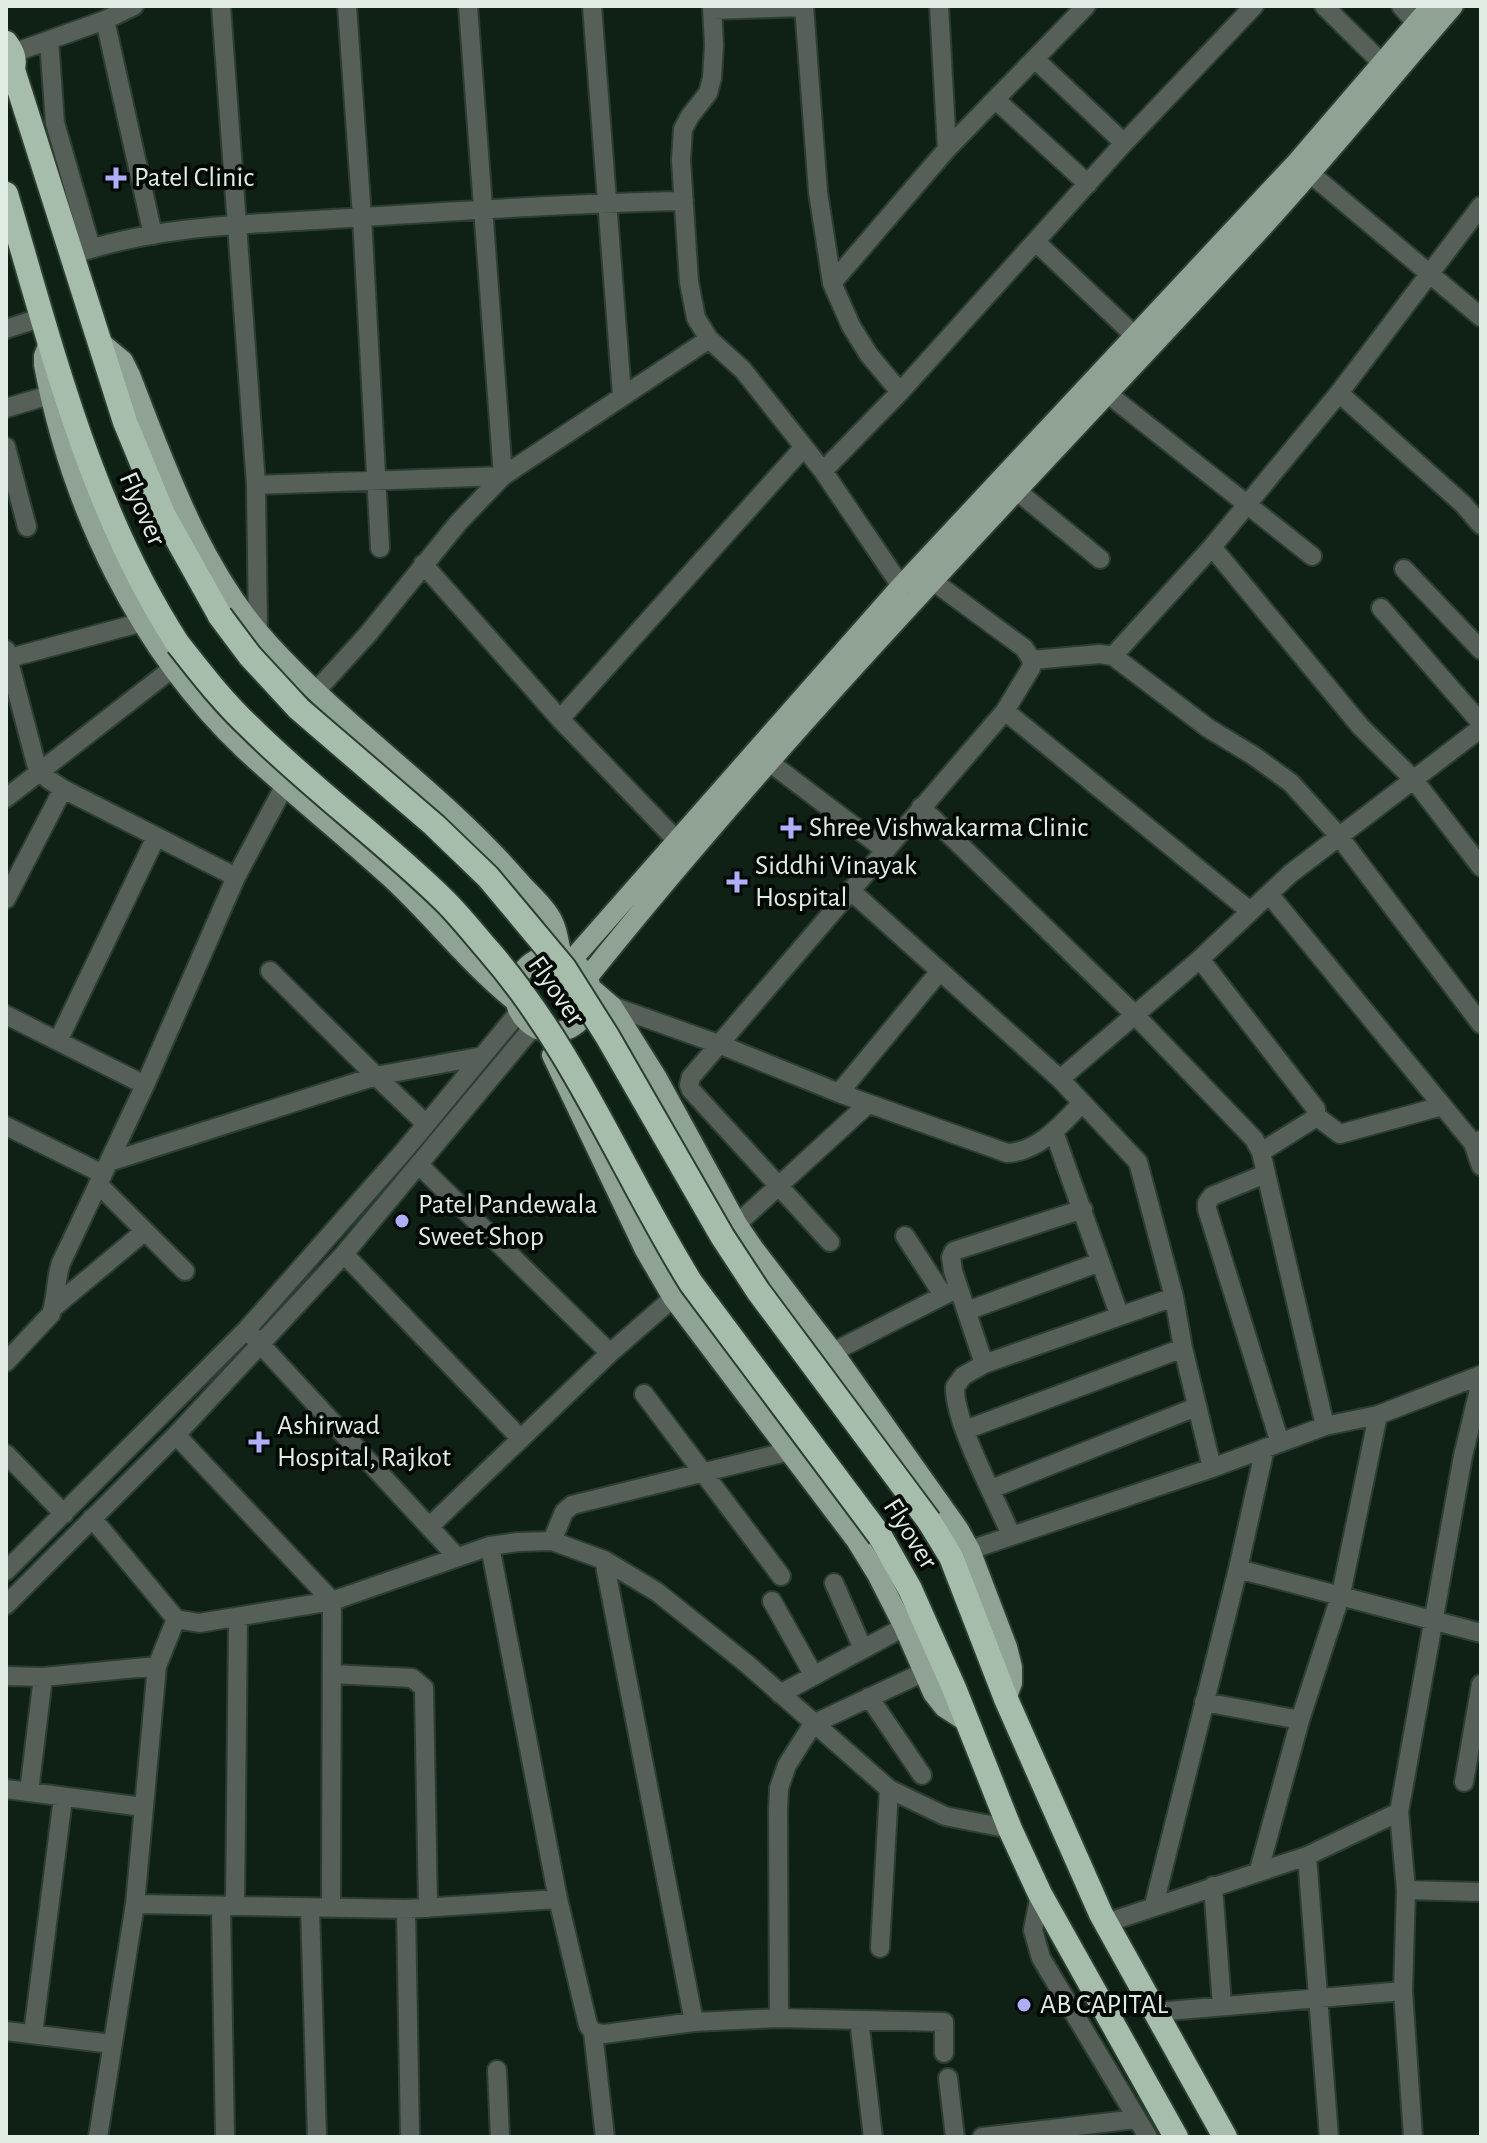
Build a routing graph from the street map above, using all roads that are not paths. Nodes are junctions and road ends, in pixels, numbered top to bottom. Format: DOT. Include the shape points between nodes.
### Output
graph roads {
  1 [pos="134,6"];
  2 [pos="221,6"];
  3 [pos="347,6"];
  4 [pos="468,6"];
  5 [pos="592,6"];
  6 [pos="939,6"];
  7 [pos="1254,6"];
  8 [pos="1324,6"];
  9 [pos="1401,6"];
  10 [pos="1431,6"];
  11 [pos="1453,6"];
  12 [pos="804,7"];
  13 [pos="712,8"];
  14 [pos="1080,9"];
  15 [pos="105,20"];
  16 [pos="1416,23"];
  17 [pos="49,40"];
  18 [pos="9,55"];
  19 [pos="1036,60"];
  20 [pos="1382,63"];
  21 [pos="996,100"];
  22 [pos="1124,143"];
  23 [pos="947,149"];
  24 [pos="1303,168"];
  25 [pos="1088,184"];
  26 [pos="6,194"];
  27 [pos="684,201"];
  28 [pos="608,202"];
  29 [pos="1481,206"];
  30 [pos="483,208"];
  31 [pos="362,217"];
  32 [pos="237,225"];
  33 [pos="153,235"];
  34 [pos="1036,242"];
  35 [pos="81,252"];
  36 [pos="1429,275"];
  37 [pos="832,283"];
  38 [pos="43,317"];
  39 [pos="1481,317"];
  40 [pos="6,329"];
  41 [pos="1136,337"];
  42 [pos="709,339"];
  43 [pos="50,341"];
  44 [pos="99,341"];
  45 [pos="1100,388"];
  46 [pos="900,392"];
  47 [pos="1339,393"];
  48 [pos="50,395"];
  49 [pos="622,395"];
  50 [pos="6,408"];
  51 [pos="6,447"];
  52 [pos="804,447"];
  53 [pos="823,471"];
  54 [pos="503,476"];
  55 [pos="376,480"];
  56 [pos="256,485"];
  57 [pos="1017,491"];
  58 [pos="1246,503"];
  59 [pos="1481,525"];
  60 [pos="27,527"];
  61 [pos="1212,547"];
  62 [pos="380,548"];
  63 [pos="1312,556"];
  64 [pos="1100,559"];
  65 [pos="423,564"];
  66 [pos="1404,569"];
  67 [pos="925,575"];
  68 [pos="901,586"];
  69 [pos="1381,608"];
  70 [pos="143,622"];
  71 [pos="258,631"];
  72 [pos="1481,650"];
  73 [pos="7,656"];
  74 [pos="176,656"];
  75 [pos="1113,656"];
  76 [pos="1032,660"];
  77 [pos="316,691"];
  78 [pos="1005,711"];
  79 [pos="560,719"];
  80 [pos="1481,726"];
  81 [pos="761,756"];
  82 [pos="40,772"];
  83 [pos="1414,780"];
  84 [pos="285,785"];
  85 [pos="63,789"];
  86 [pos="6,798"];
  87 [pos="921,807"];
  88 [pos="1338,835"];
  89 [pos="156,837"];
  90 [pos="682,847"];
  91 [pos="884,849"];
  92 [pos="1481,867"];
  93 [pos="236,877"];
  94 [pos="850,890"];
  95 [pos="1269,894"];
  96 [pos="6,899"];
  97 [pos="1250,911"];
  98 [pos="566,959"];
  99 [pos="1200,959"];
  100 [pos="270,971"];
  101 [pos="940,971"];
  102 [pos="589,983"];
  103 [pos="612,1006"];
  104 [pos="1134,1014"];
  105 [pos="6,1015"];
  106 [pos="527,1018"];
  107 [pos="1481,1024"];
  108 [pos="58,1041"];
  109 [pos="721,1045"];
  110 [pos="483,1056"];
  111 [pos="376,1076"];
  112 [pos="1060,1079"];
  113 [pos="145,1085"];
  114 [pos="839,1093"];
  115 [pos="1082,1103"];
  116 [pos="868,1104"];
  117 [pos="1442,1106"];
  118 [pos="1316,1116"];
  119 [pos="426,1124"];
  120 [pos="8,1132"];
  121 [pos="1054,1132"];
  122 [pos="1477,1141"];
  123 [pos="1261,1152"];
  124 [pos="419,1165"];
  125 [pos="1481,1166"];
  126 [pos="103,1173"];
  127 [pos="1265,1174"];
  128 [pos="777,1186"];
  129 [pos="1083,1209"];
  130 [pos="737,1224"];
  131 [pos="145,1231"];
  132 [pos="905,1236"];
  133 [pos="830,1242"];
  134 [pos="344,1254"];
  135 [pos="1100,1262"];
  136 [pos="185,1271"];
  137 [pos="950,1291"];
  138 [pos="1174,1297"];
  139 [pos="673,1298"];
  140 [pos="54,1307"];
  141 [pos="967,1311"];
  142 [pos="1119,1314"];
  143 [pos="247,1329"];
  144 [pos="260,1344"];
  145 [pos="1183,1348"];
  146 [pos="833,1352"];
  147 [pos="610,1353"];
  148 [pos="6,1362"];
  149 [pos="984,1364"];
  150 [pos="1481,1375"];
  151 [pos="1481,1381"];
  152 [pos="644,1394"];
  153 [pos="1196,1407"];
  154 [pos="1378,1415"];
  155 [pos="1325,1426"];
  156 [pos="965,1430"];
  157 [pos="176,1435"];
  158 [pos="521,1439"];
  159 [pos="1272,1446"];
  160 [pos="790,1451"];
  161 [pos="6,1454"];
  162 [pos="1212,1468"];
  163 [pos="703,1472"];
  164 [pos="991,1489"];
  165 [pos="64,1514"];
  166 [pos="92,1518"];
  167 [pos="429,1527"];
  168 [pos="1011,1535"];
  169 [pos="552,1541"];
  170 [pos="490,1546"];
  171 [pos="970,1550"];
  172 [pos="457,1557"];
  173 [pos="604,1560"];
  174 [pos="1238,1569"];
  175 [pos="6,1571"];
  176 [pos="781,1576"];
  177 [pos="834,1583"];
  178 [pos="1341,1594"];
  179 [pos="332,1601"];
  180 [pos="772,1601"];
  181 [pos="6,1605"];
  182 [pos="176,1619"];
  183 [pos="238,1619"];
  184 [pos="1435,1620"];
  185 [pos="904,1627"];
  186 [pos="1481,1633"];
  187 [pos="863,1649"];
  188 [pos="157,1666"];
  189 [pos="924,1672"];
  190 [pos="332,1674"];
  191 [pos="6,1676"];
  192 [pos="814,1676"];
  193 [pos="43,1677"];
  194 [pos="1481,1684"];
  195 [pos="780,1694"];
  196 [pos="869,1697"];
  197 [pos="1006,1699"];
  198 [pos="1204,1702"];
  199 [pos="1300,1720"];
  200 [pos="967,1722"];
  201 [pos="813,1724"];
  202 [pos="922,1775"];
  203 [pos="1464,1782"];
  204 [pos="6,1789"];
  205 [pos="889,1789"];
  206 [pos="29,1792"];
  207 [pos="63,1798"];
  208 [pos="143,1807"];
  209 [pos="1399,1812"];
  210 [pos="1010,1829"];
  211 [pos="1307,1856"];
  212 [pos="1259,1870"];
  213 [pos="1213,1886"];
  214 [pos="1406,1890"];
  215 [pos="1481,1892"];
  216 [pos="1040,1894"];
  217 [pos="558,1899"];
  218 [pos="135,1904"];
  219 [pos="1154,1905"];
  220 [pos="228,1907"];
  221 [pos="310,1908"];
  222 [pos="331,1908"];
  223 [pos="428,1908"];
  224 [pos="406,1909"];
  225 [pos="1106,1923"];
  226 [pos="880,1948"];
  227 [pos="1403,1991"];
  228 [pos="1319,1997"];
  229 [pos="1222,2005"];
  230 [pos="1156,2012"];
  231 [pos="779,2018"];
  232 [pos="859,2020"];
  233 [pos="694,2022"];
  234 [pos="6,2031"];
  235 [pos="593,2032"];
  236 [pos="33,2034"];
  237 [pos="112,2044"];
  238 [pos="944,2053"];
  239 [pos="497,2070"];
  240 [pos="948,2078"];
  241 [pos="1137,2119"];
  242 [pos="1109,2129"];
  243 [pos="98,2137"];
  244 [pos="225,2137"];
  245 [pos="317,2137"];
  246 [pos="410,2137"];
  247 [pos="500,2137"];
  248 [pos="605,2137"];
  249 [pos="873,2137"];
  250 [pos="955,2137"];
  251 [pos="982,2137"];
  252 [pos="1148,2137"];
  253 [pos="1176,2137"];
  254 [pos="1225,2137"];
  255 [pos="1329,2137"];
  256 [pos="1413,2137"];
  1 -- 15 [label="street"];
  2 -- 32 [label="street"];
  3 -- 31 [label="street"];
  4 -- 30 [label="street"];
  5 -- 28 [label="street"];
  6 -- 23 [label="street"];
  7 -- 22 [label="street"];
  8 -- 20 [label="street"];
  9 -- 16 [label="street"];
  10 -- 16 [label="main road"];
  11 -- 24 [label="main road"];
  12 -- 13 [label="street"];
  12 -- 37 [label="street" via="818,192"];
  13 -- 27 [label="street" via="708,93 683,129"];
  14 -- 19 [label="street"];
  15 -- 17 [label="street"];
  15 -- 33 [label="street"];
  16 -- 20 [label="main road"];
  17 -- 18 [label="street"];
  17 -- 35 [label="street" via="55,123"];
  18 -- 35 [label="highway, Flyover"];
  19 -- 21 [label="street"];
  19 -- 22 [label="street"];
  20 -- 24 [label="main road"];
  21 -- 23 [label="street"];
  21 -- 25 [label="street"];
  22 -- 25 [label="street"];
  23 -- 37 [label="street"];
  24 -- 36 [label="street"];
  24 -- 41 [label="main road"];
  24 -- 45 [label="main road"];
  25 -- 34 [label="street"];
  26 -- 38 [label="highway, Flyover"];
  27 -- 28 [label="street"];
  27 -- 42 [label="street" via="692,302"];
  28 -- 30 [label="street"];
  28 -- 49 [label="street"];
  29 -- 36 [label="street"];
  30 -- 31 [label="street"];
  30 -- 54 [label="street"];
  31 -- 32 [label="street"];
  31 -- 55 [label="street"];
  32 -- 33 [label="street"];
  32 -- 56 [label="street"];
  33 -- 35 [label="street"];
  34 -- 41 [label="street"];
  34 -- 46 [label="street"];
  35 -- 44 [label="highway, Flyover"];
  36 -- 39 [label="street"];
  36 -- 47 [label="street"];
  37 -- 46 [label="street" via="869,355"];
  38 -- 40 [label="street"];
  38 -- 43 [label="highway, Flyover"];
  41 -- 45 [label="main road"];
  42 -- 49 [label="street"];
  42 -- 52 [label="street" via="743,370"];
  43 -- 48 [label="main road" via="44,356"];
  43 -- 74 [label="highway, Flyover" via="78,435"];
  44 -- 71 [label="main road" via="123,361 205,549"];
  44 -- 197 [label="highway, Flyover, bridge" via="163,514 220,616 299,709 488,877 564,968 729,1247 951,1557"];
  45 -- 57 [label="main road"];
  45 -- 58 [label="street"];
  45 -- 67 [label="main road"];
  46 -- 53 [label="street"];
  47 -- 58 [label="street"];
  47 -- 59 [label="street"];
  48 -- 50 [label="street"];
  48 -- 70 [label="main road" via="72,476"];
  49 -- 54 [label="street"];
  51 -- 60 [label="street"];
  52 -- 53 [label="street"];
  52 -- 79 [label="street"];
  53 -- 68 [label="street"];
  54 -- 55 [label="street"];
  54 -- 65 [label="street"];
  55 -- 56 [label="street"];
  55 -- 62 [label="street"];
  56 -- 71 [label="street"];
  57 -- 64 [label="street"];
  57 -- 67 [label="main road"];
  58 -- 61 [label="street"];
  58 -- 63 [label="street"];
  61 -- 75 [label="street"];
  61 -- 83 [label="street" via="1360,726"];
  65 -- 77 [label="street"];
  65 -- 79 [label="street"];
  66 -- 72 [label="street"];
  67 -- 68 [label="main road"];
  67 -- 76 [label="street" via="1024,648"];
  67 -- 81 [label="main road"];
  68 -- 81 [label="main road"];
  69 -- 80 [label="street"];
  70 -- 73 [label="street"];
  70 -- 74 [label="main road"];
  71 -- 77 [label="main road"];
  73 -- 82 [label="street"];
  74 -- 82 [label="street"];
  74 -- 84 [label="main road" via="216,720"];
  74 -- 200 [label="highway, Flyover, bridge" via="447,903 537,1013 691,1283 880,1536 910,1589"];
  75 -- 76 [label="street"];
  75 -- 88 [label="street" via="1291,783"];
  76 -- 78 [label="street"];
  77 -- 98 [label="main road" via="489,846 553,921"];
  78 -- 87 [label="street"];
  78 -- 97 [label="street"];
  79 -- 90 [label="street"];
  80 -- 83 [label="street"];
  81 -- 90 [label="main road"];
  81 -- 91 [label="street"];
  82 -- 85 [label="street"];
  82 -- 86 [label="street"];
  83 -- 88 [label="street"];
  83 -- 92 [label="street"];
  84 -- 93 [label="street"];
  84 -- 106 [label="main road" via="393,880"];
  85 -- 89 [label="street"];
  85 -- 96 [label="street"];
  87 -- 91 [label="street"];
  87 -- 104 [label="street"];
  88 -- 95 [label="street"];
  88 -- 107 [label="street"];
  89 -- 93 [label="street"];
  89 -- 108 [label="street"];
  90 -- 98 [label="main road"];
  90 -- 102 [label="main road"];
  91 -- 94 [label="street"];
  93 -- 113 [label="street"];
  94 -- 101 [label="street"];
  94 -- 109 [label="street"];
  95 -- 97 [label="street"];
  95 -- 117 [label="street"];
  97 -- 99 [label="street"];
  98 -- 102 [label="main road"];
  98 -- 106 [label="main road" via="549,956 518,977 514,989"];
  99 -- 104 [label="street"];
  99 -- 118 [label="street" via="1312,1102"];
  100 -- 111 [label="street"];
  101 -- 112 [label="street"];
  101 -- 114 [label="street"];
  102 -- 103 [label="main road"];
  102 -- 106 [label="main road" via="591,1000 571,1028 560,1032"];
  103 -- 109 [label="street"];
  103 -- 130 [label="main road"];
  104 -- 112 [label="street"];
  104 -- 123 [label="street"];
  105 -- 108 [label="street"];
  106 -- 110 [label="street"];
  106 -- 124 [label="street"];
  106 -- 139 [label="main road"];
  108 -- 113 [label="street"];
  109 -- 114 [label="street"];
  109 -- 128 [label="street" via="689,1085"];
  110 -- 111 [label="street"];
  110 -- 119 [label="street"];
  111 -- 119 [label="street"];
  111 -- 126 [label="street"];
  112 -- 115 [label="street"];
  113 -- 126 [label="street"];
  114 -- 116 [label="street"];
  115 -- 121 [label="street"];
  115 -- 138 [label="street" via="1138,1162"];
  116 -- 121 [label="street" via="1007,1153 1025,1150"];
  116 -- 128 [label="street"];
  117 -- 118 [label="street" via="1340,1134"];
  117 -- 122 [label="street"];
  118 -- 123 [label="street"];
  119 -- 143 [label="street"];
  120 -- 126 [label="street"];
  121 -- 129 [label="street"];
  122 -- 125 [label="street"];
  123 -- 127 [label="street"];
  124 -- 134 [label="street"];
  124 -- 147 [label="street"];
  126 -- 131 [label="street"];
  126 -- 140 [label="street" via="56,1277"];
  127 -- 155 [label="street"];
  127 -- 159 [label="street" via="1212,1196 1207,1209"];
  128 -- 130 [label="street"];
  128 -- 133 [label="street"];
  129 -- 135 [label="street"];
  129 -- 137 [label="street" via="954,1251"];
  130 -- 146 [label="main road"];
  131 -- 136 [label="street"];
  131 -- 140 [label="street"];
  132 -- 137 [label="street"];
  134 -- 144 [label="street"];
  134 -- 158 [label="street"];
  135 -- 141 [label="street"];
  135 -- 142 [label="street"];
  137 -- 141 [label="street"];
  137 -- 146 [label="street"];
  138 -- 142 [label="street"];
  138 -- 145 [label="street"];
  139 -- 147 [label="street"];
  139 -- 160 [label="main road"];
  140 -- 148 [label="street"];
  141 -- 149 [label="street"];
  142 -- 149 [label="street"];
  143 -- 144 [label="street"];
  143 -- 165 [label="street"];
  144 -- 157 [label="street"];
  144 -- 167 [label="street"];
  145 -- 153 [label="street"];
  145 -- 156 [label="street"];
  146 -- 171 [label="main road"];
  147 -- 158 [label="street"];
  149 -- 156 [label="street" via="955,1387"];
  150 -- 154 [label="street"];
  151 -- 184 [label="street"];
  152 -- 163 [label="street"];
  153 -- 162 [label="street"];
  153 -- 164 [label="street"];
  154 -- 155 [label="street"];
  154 -- 178 [label="street"];
  155 -- 159 [label="street"];
  156 -- 164 [label="street"];
  157 -- 166 [label="street"];
  157 -- 179 [label="street"];
  158 -- 167 [label="street"];
  159 -- 162 [label="street"];
  159 -- 174 [label="street"];
  160 -- 163 [label="street"];
  160 -- 185 [label="main road" via="856,1540"];
  161 -- 165 [label="street"];
  162 -- 168 [label="street"];
  163 -- 169 [label="street" via="572,1505"];
  163 -- 176 [label="street"];
  164 -- 168 [label="street"];
  165 -- 175 [label="street"];
  166 -- 181 [label="street"];
  166 -- 182 [label="street"];
  167 -- 172 [label="street"];
  168 -- 171 [label="street"];
  169 -- 170 [label="street"];
  169 -- 173 [label="street"];
  170 -- 172 [label="street"];
  170 -- 217 [label="street"];
  171 -- 197 [label="main road" via="1012,1667"];
  172 -- 179 [label="street"];
  173 -- 195 [label="street" via="657,1592"];
  173 -- 233 [label="street"];
  174 -- 178 [label="street"];
  174 -- 198 [label="street"];
  177 -- 187 [label="street"];
  178 -- 184 [label="street"];
  178 -- 199 [label="street"];
  179 -- 183 [label="street"];
  179 -- 190 [label="street"];
  180 -- 192 [label="street"];
  182 -- 183 [label="street"];
  182 -- 188 [label="street"];
  183 -- 220 [label="street"];
  184 -- 186 [label="street"];
  184 -- 209 [label="street"];
  185 -- 187 [label="street"];
  185 -- 189 [label="main road"];
  187 -- 192 [label="street"];
  188 -- 193 [label="street"];
  188 -- 208 [label="street"];
  189 -- 196 [label="street"];
  189 -- 200 [label="main road" via="944,1707"];
  190 -- 222 [label="street"];
  190 -- 223 [label="street" via="412,1678 424,1688"];
  191 -- 193 [label="street"];
  192 -- 195 [label="street"];
  193 -- 206 [label="street"];
  194 -- 203 [label="street"];
  195 -- 201 [label="street"];
  196 -- 201 [label="street"];
  196 -- 202 [label="street"];
  197 -- 225 [label="highway, Flyover"];
  198 -- 199 [label="street"];
  198 -- 219 [label="street"];
  199 -- 212 [label="street"];
  200 -- 210 [label="highway, Flyover"];
  201 -- 205 [label="street"];
  201 -- 231 [label="street" via="779,1788"];
  204 -- 206 [label="street"];
  205 -- 210 [label="street" via="945,1816"];
  205 -- 226 [label="street"];
  206 -- 207 [label="street"];
  207 -- 208 [label="street"];
  207 -- 236 [label="street"];
  208 -- 218 [label="street"];
  209 -- 211 [label="street"];
  209 -- 214 [label="street"];
  210 -- 216 [label="highway, Flyover"];
  211 -- 212 [label="street"];
  211 -- 228 [label="street"];
  212 -- 213 [label="street"];
  213 -- 219 [label="street"];
  213 -- 229 [label="street"];
  214 -- 215 [label="street"];
  214 -- 227 [label="street"];
  216 -- 241 [label="street" via="1033,1930 1041,1958"];
  216 -- 253 [label="highway, Flyover"];
  217 -- 223 [label="street"];
  217 -- 235 [label="street"];
  218 -- 220 [label="street"];
  218 -- 237 [label="street"];
  219 -- 225 [label="street"];
  220 -- 221 [label="street"];
  220 -- 244 [label="street"];
  221 -- 222 [label="street"];
  221 -- 245 [label="street"];
  222 -- 224 [label="street"];
  223 -- 224 [label="street"];
  224 -- 246 [label="street"];
  225 -- 230 [label="highway, Flyover"];
  227 -- 228 [label="street"];
  227 -- 256 [label="street"];
  228 -- 229 [label="street"];
  228 -- 255 [label="street"];
  229 -- 230 [label="street"];
  230 -- 254 [label="highway, Flyover"];
  231 -- 232 [label="street"];
  231 -- 233 [label="street"];
  232 -- 238 [label="street" via="944,2022"];
  232 -- 249 [label="street"];
  233 -- 235 [label="street"];
  234 -- 236 [label="street"];
  235 -- 248 [label="street"];
  236 -- 237 [label="street"];
  237 -- 243 [label="street"];
  239 -- 247 [label="street"];
  240 -- 250 [label="street"];
  241 -- 242 [label="street"];
  241 -- 252 [label="street"];
  242 -- 251 [label="street"];
}
